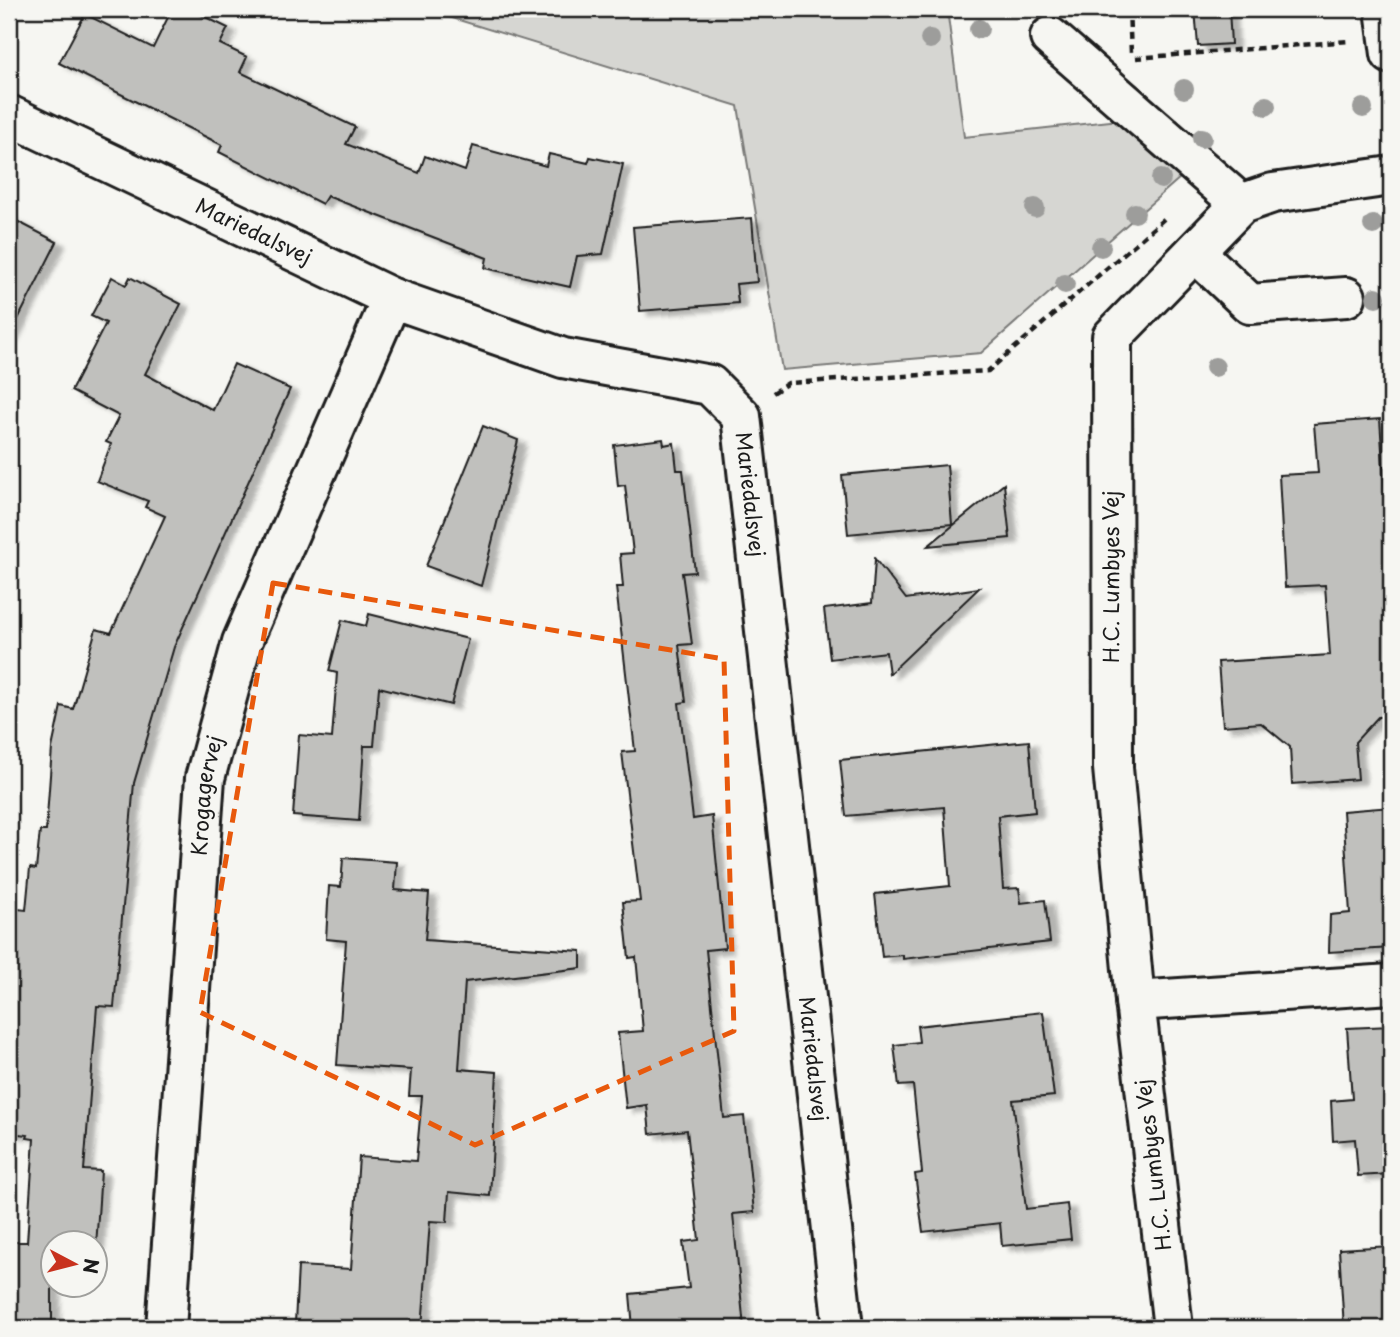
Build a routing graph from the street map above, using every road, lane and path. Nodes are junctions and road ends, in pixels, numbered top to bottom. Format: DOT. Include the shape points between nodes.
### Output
graph roads {
  1 [pos="1129,9"];
  2 [pos="1388,34"];
  3 [pos="1050,37"];
  4 [pos="9,115"];
  5 [pos="1391,176"];
  6 [pos="1211,178"];
  7 [pos="1241,204"];
  8 [pos="1195,252"];
  9 [pos="1346,297"];
  10 [pos="392,298"];
  11 [pos="741,416"];
  12 [pos="1391,984"];
  13 [pos="1135,1001"];
  14 [pos="166,1328"];
  15 [pos="843,1328"];
  16 [pos="1173,1328"];
  1 -- 2 [label="path" via="1132,58"];
  3 -- 6 [label="street"];
  4 -- 10 [label="street, Mariedalsvej"];
  5 -- 7 [label="street, H.C. Lumbyes Vej" via="1273,193"];
  6 -- 7 [label="street"];
  6 -- 11 [label="path" via="988,371 788,383"];
  7 -- 8 [label="street, H.C. Lumbyes Vej"];
  8 -- 9 [label="street" via="1250,304"];
  8 -- 13 [label="street, H.C. Lumbyes Vej" via="1112,337 1112,768"];
  10 -- 11 [label="street, Mariedalsvej" via="563,358 710,384"];
  10 -- 14 [label="street, Krogagervej" via="242,642 205,778"];
  11 -- 15 [label="street, Mariedalsvej"];
  12 -- 13 [label="street"];
  13 -- 16 [label="street, H.C. Lumbyes Vej"];
}
